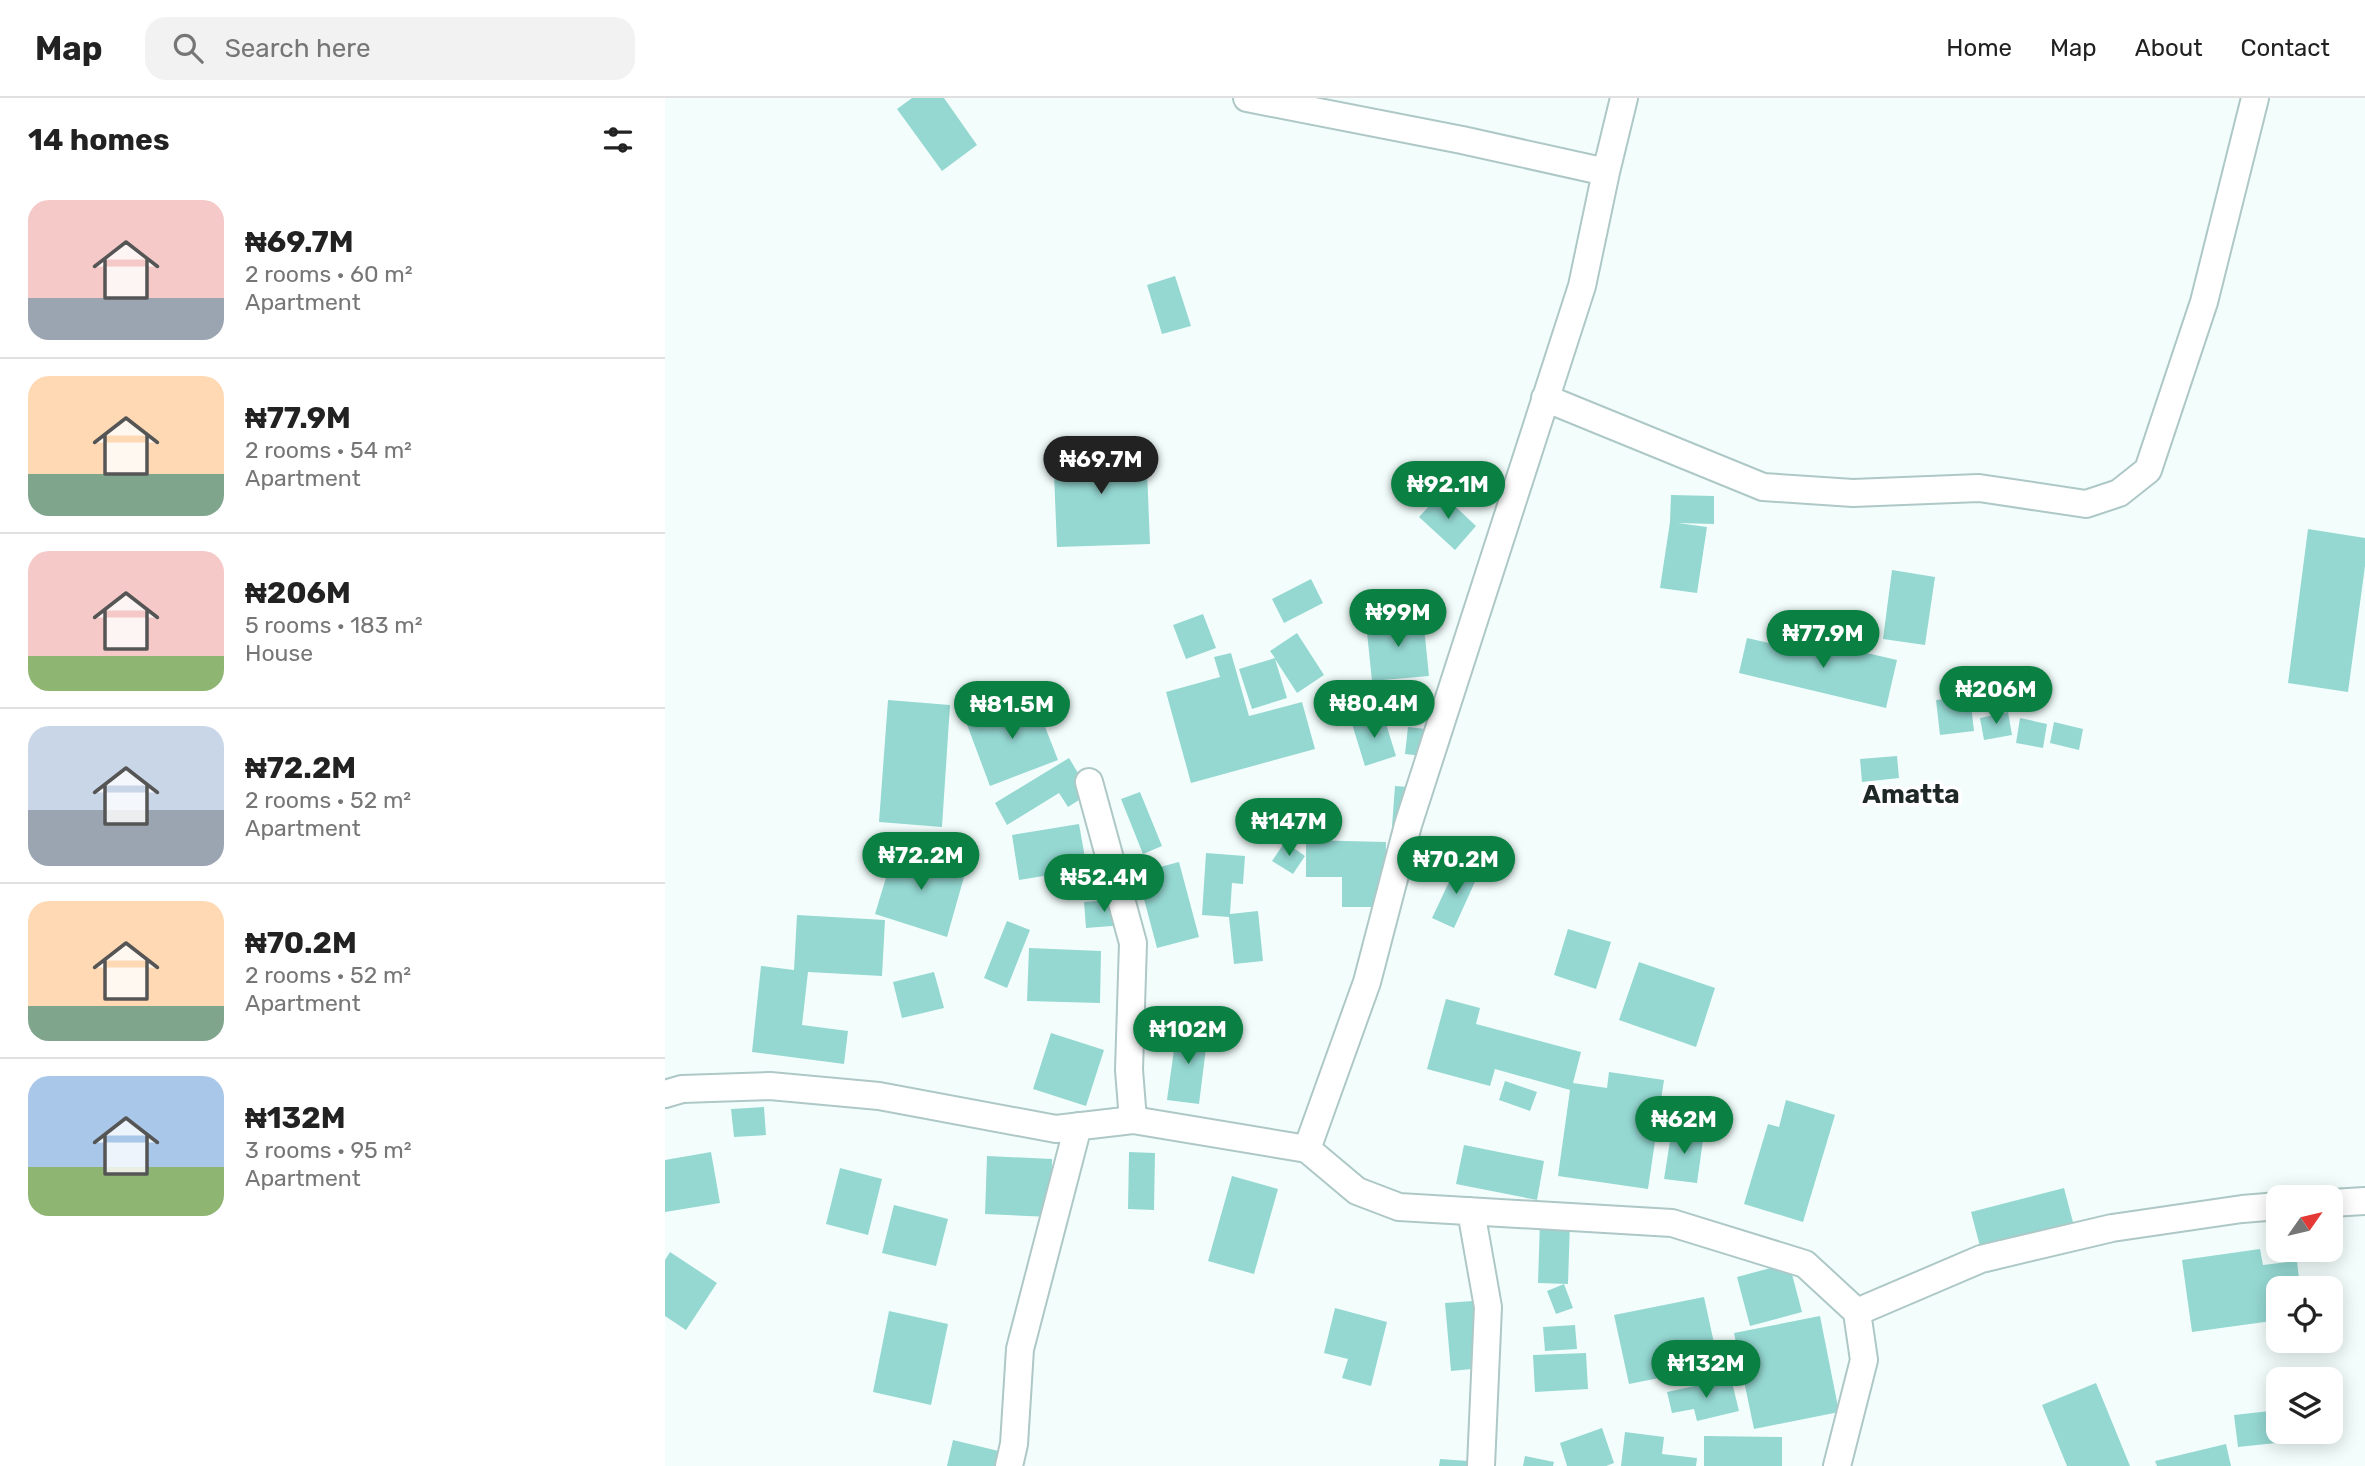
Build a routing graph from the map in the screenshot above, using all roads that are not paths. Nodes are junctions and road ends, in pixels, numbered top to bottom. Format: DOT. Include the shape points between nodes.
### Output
graph roads {
  1 [pos="1247,98"];
  2 [pos="1624,98"];
  3 [pos="2255,98"];
  4 [pos="1606,172"];
  5 [pos="1545,398"];
  6 [pos="1089,782"];
  7 [pos="665,1094"];
  8 [pos="1133,1120"];
  9 [pos="1078,1126"];
  10 [pos="1307,1149"];
  11 [pos="2365,1201"];
  12 [pos="2343,1202"];
  13 [pos="2266,1207"];
  14 [pos="1471,1211"];
  15 [pos="1857,1312"];
  16 [pos="1009,1466"];
  17 [pos="1481,1466"];
  18 [pos="1837,1466"];
  1 -- 4 [label="street"];
  2 -- 4 [label="street"];
  3 -- 5 [label="street" via="2204,303 2148,470 2119,493 2086,505 1979,488 1853,493 1763,487"];
  4 -- 5 [label="street" via="1583,286"];
  5 -- 10 [label="street" via="1408,825 1367,982"];
  6 -- 8 [label="street" via="1133,943 1129,1070"];
  7 -- 9 [label="street" via="682,1089 770,1086 879,1096 1056,1129"];
  8 -- 9 [label="street"];
  8 -- 10 [label="street"];
  9 -- 16 [label="street" via="1020,1349"];
  10 -- 14 [label="street" via="1357,1191 1399,1207"];
  11 -- 12 [label="street"];
  13 -- 15 [label="street" via="2112,1228 1981,1259"];
  14 -- 15 [label="street" via="1672,1223 1805,1264"];
  14 -- 17 [label="street" via="1488,1307"];
  15 -- 18 [label="street" via="1864,1360"];
}
